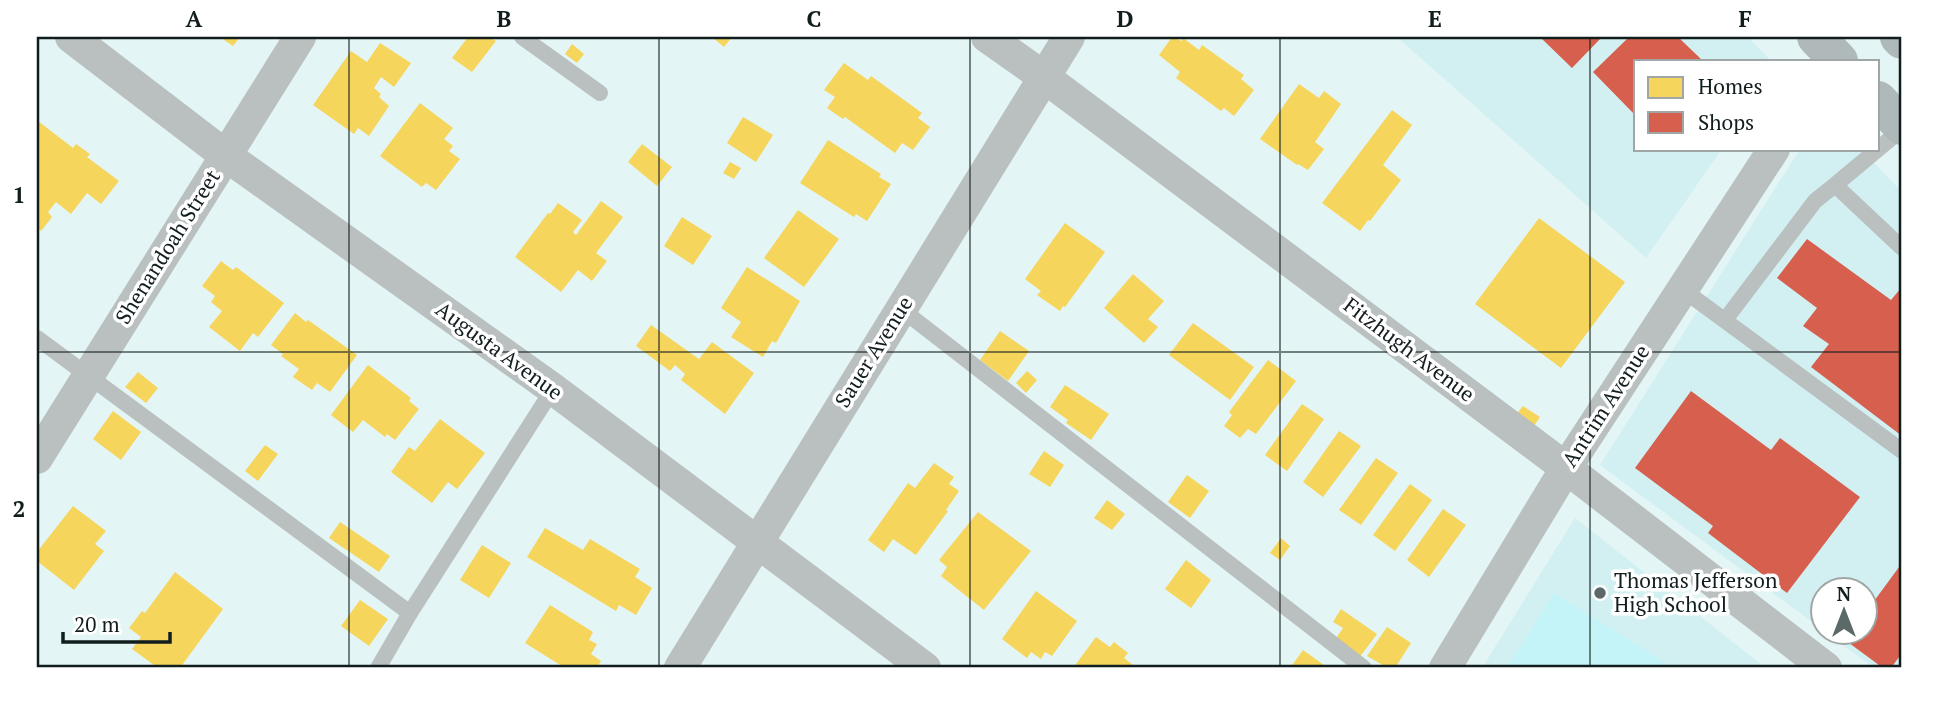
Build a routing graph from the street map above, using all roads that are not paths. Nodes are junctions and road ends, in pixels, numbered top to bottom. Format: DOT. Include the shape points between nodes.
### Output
graph roads {
  1 [pos="71,37"];
  2 [pos="300,37"];
  3 [pos="522,37"];
  4 [pos="987,37"];
  5 [pos="1069,37"];
  6 [pos="1044,77"];
  7 [pos="600,93"];
  8 [pos="1880,102"];
  9 [pos="1902,127"];
  10 [pos="1880,146"];
  11 [pos="1773,150"];
  12 [pos="1875,150"];
  13 [pos="225,155"];
  14 [pos="1835,185"];
  15 [pos="1902,248"];
  16 [pos="1682,289"];
  17 [pos="901,309"];
  18 [pos="1725,320"];
  19 [pos="37,338"];
  20 [pos="88,376"];
  21 [pos="553,389"];
  22 [pos="1902,451"];
  23 [pos="37,458"];
  24 [pos="1566,468"];
  25 [pos="758,543"];
  26 [pos="410,613"];
  27 [pos="378,668"];
  28 [pos="680,668"];
  29 [pos="925,668"];
  30 [pos="1364,668"];
  31 [pos="1445,668"];
  32 [pos="1826,668"];
  1 -- 13 [label="street, Augusta Avenue"];
  2 -- 13 [label="street, Shenandoah Street"];
  3 -- 7 [label="lane"];
  4 -- 6 [label="street, Fitzhugh Avenue"];
  5 -- 6 [label="street, Sauer Avenue"];
  6 -- 17 [label="street, Sauer Avenue"];
  6 -- 24 [label="street, Fitzhugh Avenue"];
  8 -- 9 [label="main road"];
  9 -- 10 [label="lane"];
  11 -- 16 [label="street, Antrim Avenue"];
  12 -- 14 [label="lane"];
  13 -- 20 [label="street, Shenandoah Street"];
  13 -- 21 [label="street, Augusta Avenue"];
  14 -- 15 [label="lane"];
  14 -- 18 [label="lane" via="1815,201"];
  16 -- 18 [label="lane"];
  16 -- 24 [label="street, Antrim Avenue"];
  17 -- 25 [label="street, Sauer Avenue"];
  17 -- 30 [label="lane"];
  18 -- 22 [label="lane"];
  19 -- 20 [label="lane"];
  20 -- 23 [label="street, Shenandoah Street"];
  20 -- 26 [label="lane"];
  21 -- 25 [label="street, Augusta Avenue"];
  21 -- 26 [label="lane"];
  24 -- 31 [label="street, Antrim Avenue"];
  24 -- 32 [label="street, Fitzhugh Avenue"];
  25 -- 28 [label="street, Sauer Avenue"];
  25 -- 29 [label="street, Augusta Avenue"];
  26 -- 27 [label="lane"];
}
